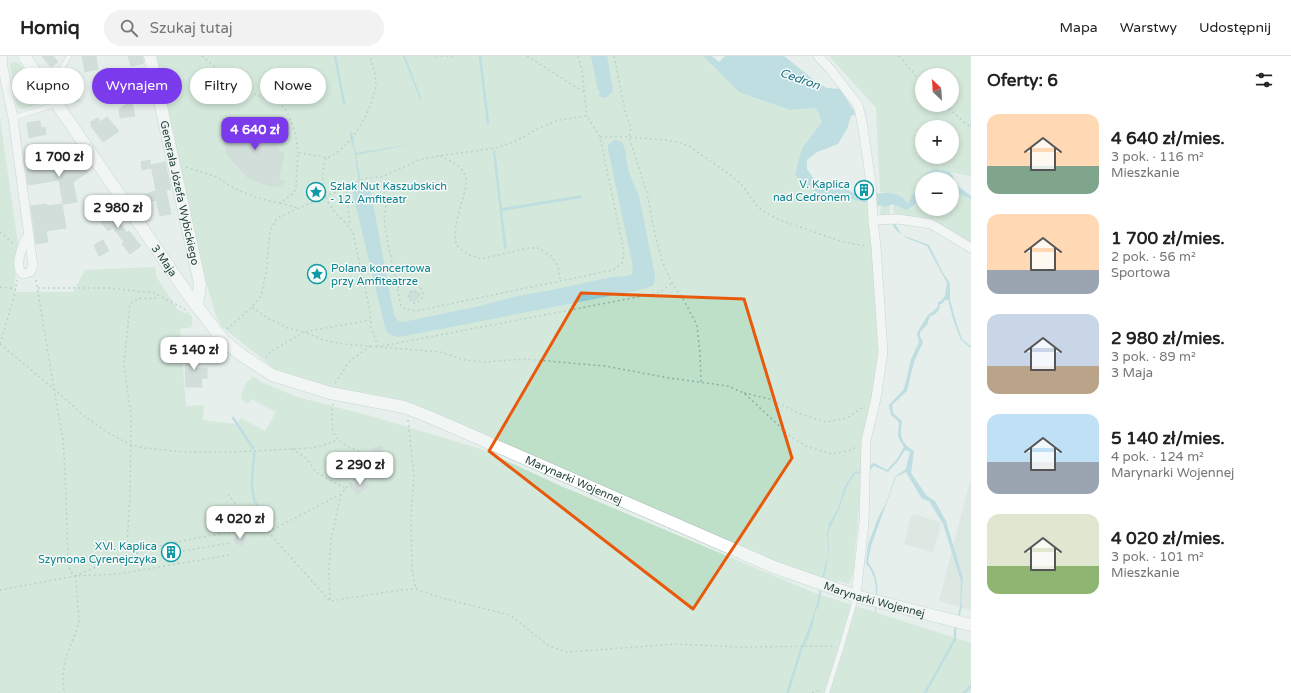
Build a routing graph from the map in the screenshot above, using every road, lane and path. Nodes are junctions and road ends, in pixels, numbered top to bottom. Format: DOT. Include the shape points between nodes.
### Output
graph roads {
  1 [pos="3,56"];
  2 [pos="24,56"];
  3 [pos="70,56"];
  4 [pos="150,56"];
  5 [pos="202,56"];
  6 [pos="370,56"];
  7 [pos="436,56"];
  8 [pos="454,56"];
  9 [pos="527,56"];
  10 [pos="578,56"];
  11 [pos="614,56"];
  12 [pos="818,56"];
  13 [pos="899,56"];
  14 [pos="32,68"];
  15 [pos="63,68"];
  16 [pos="915,75"];
  17 [pos="584,92"];
  18 [pos="57,104"];
  19 [pos="953,112"];
  20 [pos="587,116"];
  21 [pos="13,118"];
  22 [pos="971,127"];
  23 [pos="600,137"];
  24 [pos="629,137"];
  25 [pos="298,153"];
  26 [pos="438,156"];
  27 [pos="326,158"];
  28 [pos="175,170"];
  29 [pos="382,177"];
  30 [pos="346,186"];
  31 [pos="325,196"];
  32 [pos="280,203"];
  33 [pos="298,208"];
  34 [pos="873,220"];
  35 [pos="350,227"];
  36 [pos="0,232"];
  37 [pos="29,234"];
  38 [pos="876,247"];
  39 [pos="971,248"];
  40 [pos="21,251"];
  41 [pos="33,266"];
  42 [pos="19,268"];
  43 [pos="560,280"];
  44 [pos="672,282"];
  45 [pos="0,287"];
  46 [pos="397,287"];
  47 [pos="37,288"];
  48 [pos="16,289"];
  49 [pos="158,295"];
  50 [pos="420,297"];
  51 [pos="252,307"];
  52 [pos="192,310"];
  53 [pos="370,320"];
  54 [pos="224,331"];
  55 [pos="304,332"];
  56 [pos="0,344"];
  57 [pos="370,346"];
  58 [pos="378,346"];
  59 [pos="258,367"];
  60 [pos="701,382"];
  61 [pos="54,389"];
  62 [pos="744,393"];
  63 [pos="331,398"];
  64 [pos="876,398"];
  65 [pos="409,409"];
  66 [pos="337,440"];
  67 [pos="866,441"];
  68 [pos="131,445"];
  69 [pos="292,449"];
  70 [pos="346,489"];
  71 [pos="228,494"];
  72 [pos="341,494"];
  73 [pos="268,532"];
  74 [pos="177,542"];
  75 [pos="230,543"];
  76 [pos="178,552"];
  77 [pos="230,556"];
  78 [pos="126,557"];
  79 [pos="178,564"];
  80 [pos="75,576"];
  81 [pos="416,589"];
  82 [pos="0,590"];
  83 [pos="856,596"];
  84 [pos="330,601"];
  85 [pos="971,625"];
  86 [pos="842,646"];
  87 [pos="64,693"];
  88 [pos="827,693"];
  1 -- 21 [label="street" via="2,64"];
  2 -- 14 [label="main road, 3 Maja"];
  3 -- 15 [label="lane"];
  4 -- 28 [label="main road, Generała Józefa Wybickiego"];
  5 -- 25 [label="path" via="242,88 260,97 277,101 282,106 296,138"];
  6 -- 27 [label="path" via="376,85 368,109 350,141 339,152"];
  7 -- 8 [label="path"];
  9 -- 17 [label="path"];
  10 -- 17 [label="path"];
  11 -- 24 [label="path" via="631,128"];
  12 -- 34 [label="street" via="858,105 870,175"];
  13 -- 16 [label="path"];
  17 -- 20 [label="path"];
  18 -- 21 [label="lane"];
  18 -- 52 [label="main road, 3 Maja"];
  19 -- 22 [label="path"];
  20 -- 23 [label="path"];
  20 -- 26 [label="path" via="559,120 496,148"];
  21 -- 37 [label="street"];
  23 -- 24 [label="path"];
  23 -- 43 [label="path" via="624,252 622,263 613,270"];
  24 -- 38 [label="path" via="665,140 688,146 733,176 759,208 770,215 843,242"];
  24 -- 44 [label="path" via="647,193 662,262"];
  25 -- 27 [label="path"];
  25 -- 32 [label="path" via="294,193"];
  26 -- 29 [label="path" via="419,160"];
  26 -- 43 [label="path" via="450,160 461,168 467,186 457,220 456,245 467,254 481,259 538,248 551,256 558,266"];
  27 -- 31 [label="path" via="323,179"];
  28 -- 32 [label="path" via="186,166 217,177 233,188"];
  28 -- 52 [label="main road, Generała Józefa Wybickiego" via="200,284"];
  29 -- 30 [label="path" via="366,178"];
  29 -- 46 [label="path" via="386,206 384,219"];
  30 -- 31 [label="path"];
  30 -- 35 [label="path"];
  31 -- 33 [label="path"];
  31 -- 35 [label="path" via="331,207"];
  32 -- 33 [label="path"];
  33 -- 51 [label="path" via="277,218 270,231 261,296"];
  34 -- 38 [label="street"];
  34 -- 39 [label="street" via="898,219 931,224"];
  35 -- 53 [label="path" via="362,269"];
  36 -- 40 [label="path"];
  37 -- 40 [label="street"];
  37 -- 41 [label="street"];
  38 -- 64 [label="street" via="883,352"];
  40 -- 42 [label="street"];
  41 -- 42 [label="street" via="26,274 20,272"];
  41 -- 47 [label="path"];
  42 -- 48 [label="path"];
  43 -- 46 [label="path" via="416,311 401,306"];
  44 -- 58 [label="path" via="660,292 643,296"];
  44 -- 60 [label="path" via="697,325"];
  45 -- 48 [label="path"];
  46 -- 50 [label="path" via="415,284 422,289 424,296 416,303 408,298 410,292 414,291 418,292"];
  47 -- 49 [label="path" via="110,288"];
  47 -- 61 [label="path"];
  48 -- 56 [label="path"];
  49 -- 52 [label="path"];
  49 -- 68 [label="path" via="154,299 139,298 130,304 124,365 131,416"];
  51 -- 54 [label="path"];
  51 -- 55 [label="path" via="269,319"];
  52 -- 59 [label="main road, Marynarki Wojennej" via="224,341"];
  53 -- 55 [label="path"];
  53 -- 58 [label="path"];
  55 -- 57 [label="path" via="330,341"];
  55 -- 59 [label="path" via="270,352"];
  56 -- 61 [label="path"];
  57 -- 58 [label="path"];
  57 -- 63 [label="path" via="349,362 337,379"];
  58 -- 60 [label="path" via="440,352 465,360 485,362 525,359 605,366"];
  59 -- 63 [label="main road, Marynarki Wojennej"];
  60 -- 62 [label="path" via="728,386"];
  61 -- 68 [label="path" via="84,416"];
  61 -- 80 [label="path" via="65,462 68,558 70,571"];
  62 -- 64 [label="path" via="770,399 798,413 825,422 847,418"];
  62 -- 67 [label="path" via="791,437 808,447 832,454 851,450"];
  63 -- 65 [label="main road, Marynarki Wojennej"];
  63 -- 66 [label="path" via="331,423"];
  64 -- 67 [label="street"];
  65 -- 81 [label="path" via="414,475 411,514 412,570"];
  65 -- 83 [label="main road, Marynarki Wojennej" via="774,567"];
  66 -- 69 [label="path" via="322,446"];
  66 -- 70 [label="path" via="365,454 369,463"];
  67 -- 83 [label="street" via="864,522"];
  68 -- 69 [label="path" via="184,452"];
  68 -- 78 [label="path"];
  69 -- 70 [label="path" via="306,458 316,472"];
  70 -- 72 [label="path"];
  71 -- 73 [label="path" via="243,513"];
  72 -- 73 [label="path"];
  72 -- 84 [label="path" via="331,540"];
  73 -- 74 [label="path" via="230,532"];
  73 -- 84 [label="path"];
  74 -- 76 [label="path"];
  74 -- 78 [label="path"];
  75 -- 76 [label="path"];
  76 -- 79 [label="path"];
  77 -- 79 [label="path"];
  78 -- 80 [label="path"];
  79 -- 80 [label="path" via="118,574"];
  80 -- 82 [label="path"];
  80 -- 87 [label="path" via="79,621 66,657 63,674"];
  81 -- 84 [label="path"];
  81 -- 86 [label="path" via="510,615 549,646 567,652 678,644 739,647"];
  83 -- 85 [label="main road, Marynarki Wojennej"];
  83 -- 86 [label="lane"];
  86 -- 88 [label="lane"];
}
